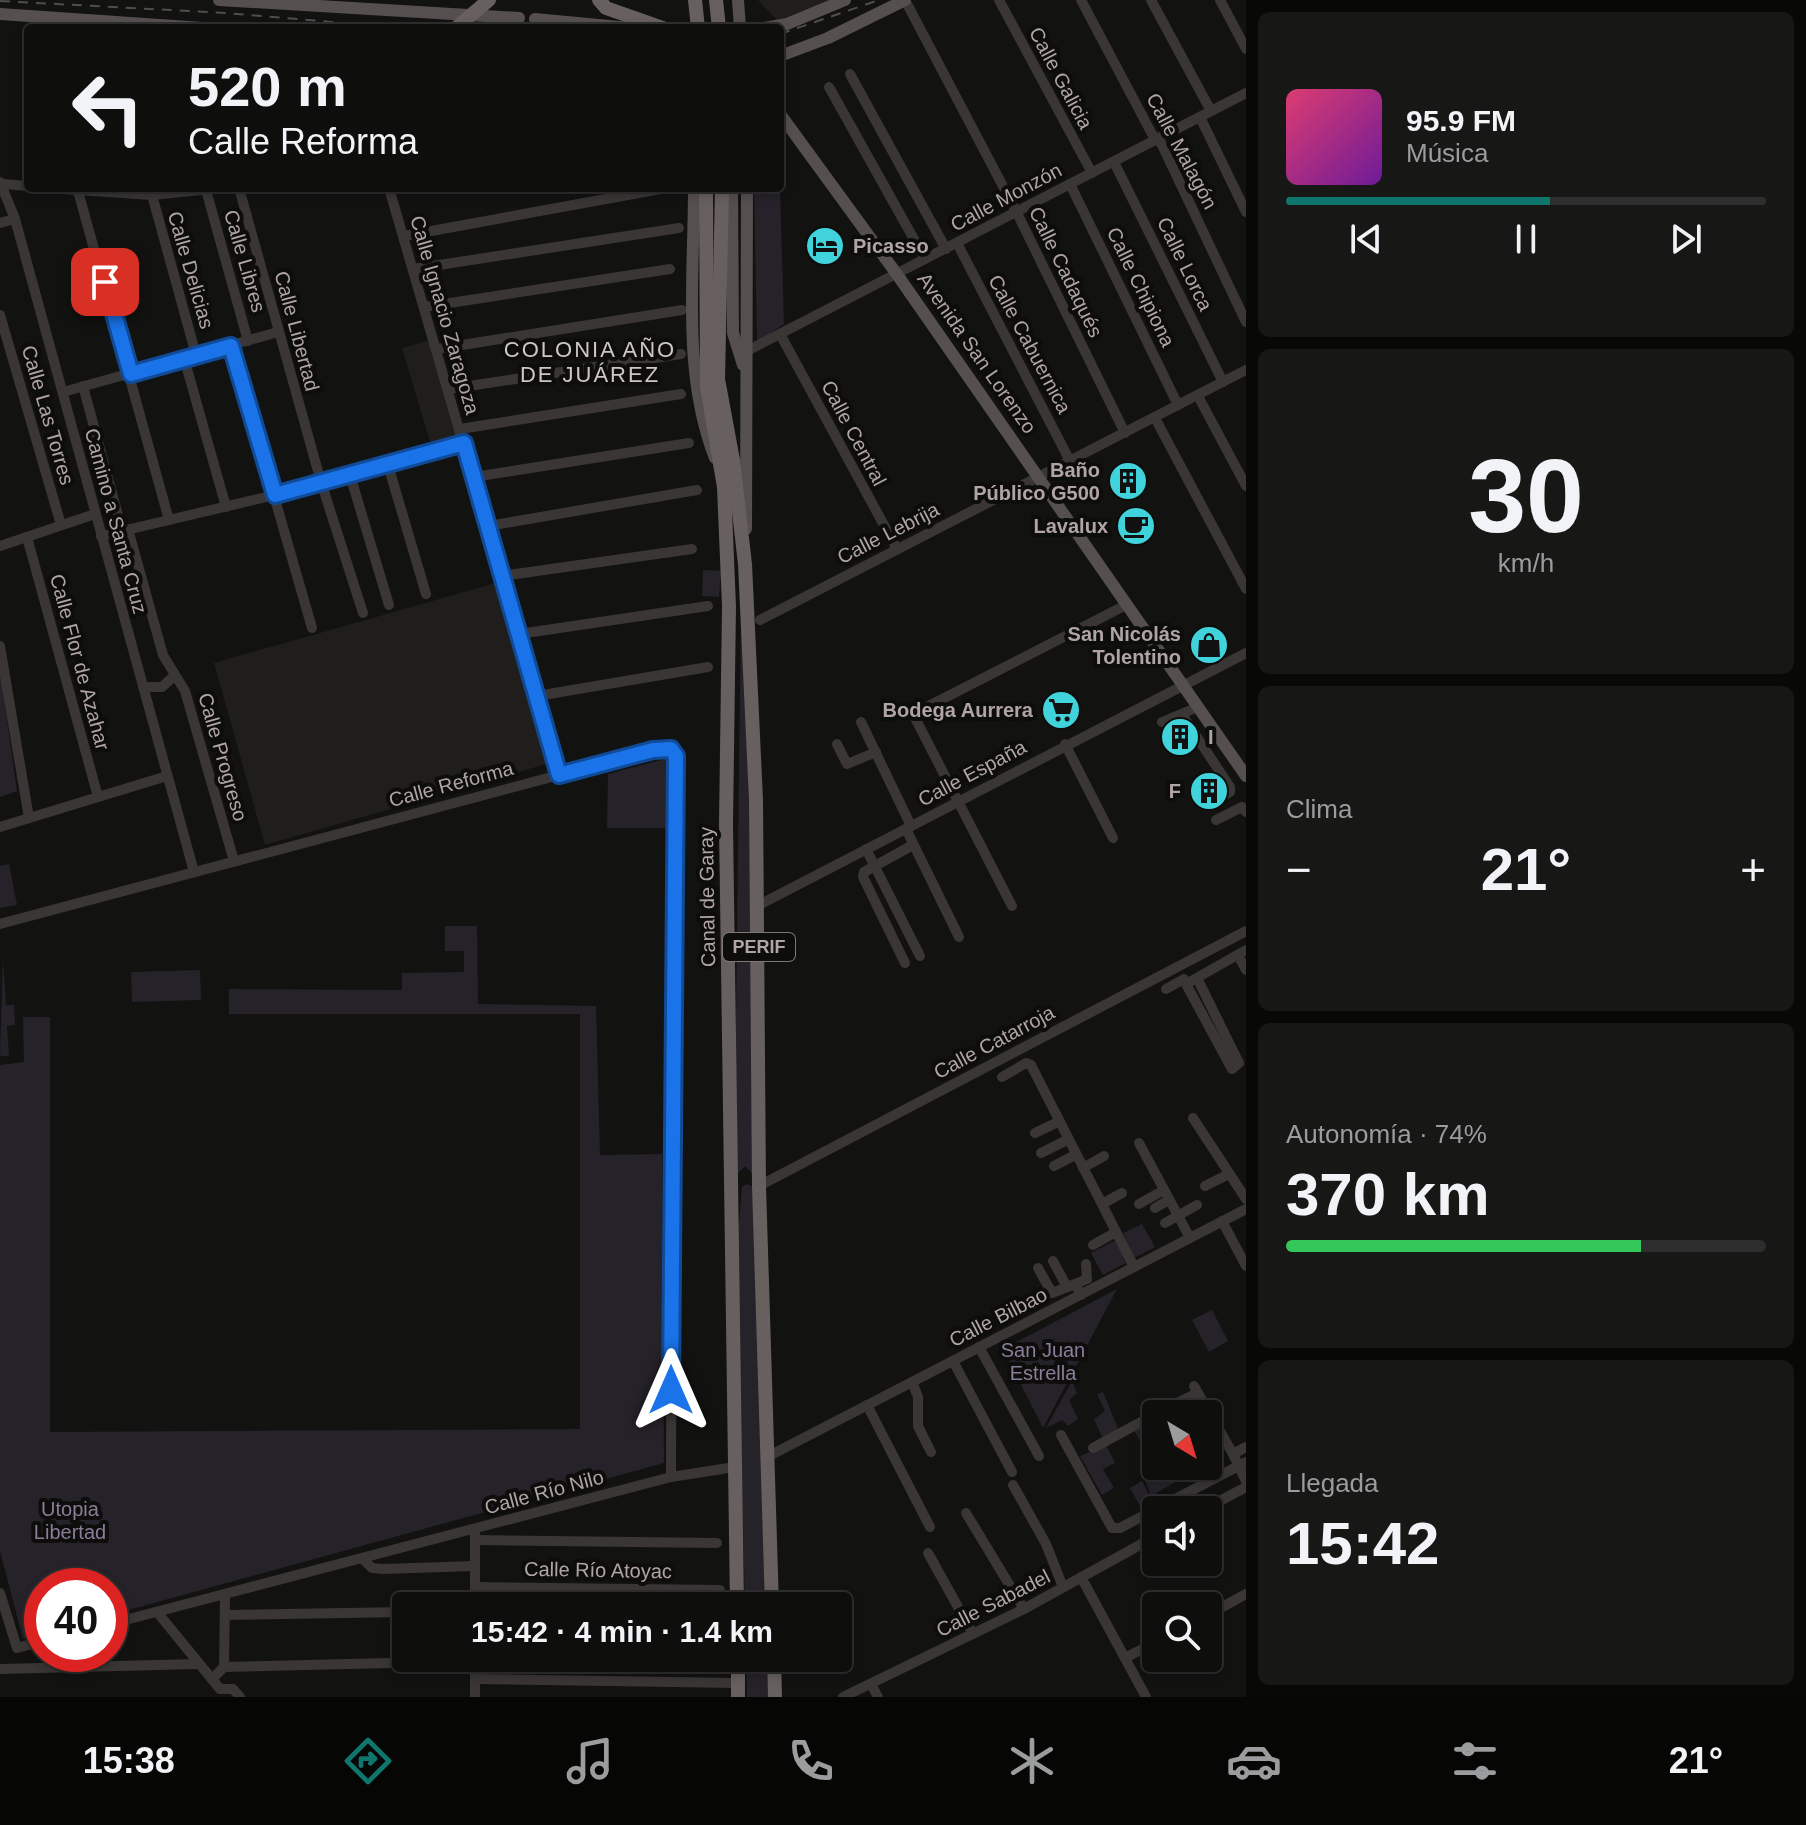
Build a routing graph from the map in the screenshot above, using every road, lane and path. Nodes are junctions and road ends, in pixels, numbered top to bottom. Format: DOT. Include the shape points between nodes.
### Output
graph roads {
  1 [pos="219,0"];
  2 [pos="489,0"];
  3 [pos="599,0"];
  4 [pos="695,0"];
  5 [pos="716,0"];
  6 [pos="738,0"];
  7 [pos="845,0"];
  8 [pos="905,0"];
  9 [pos="999,0"];
  10 [pos="1081,0"];
  11 [pos="1151,0"];
  12 [pos="1220,0"];
  13 [pos="0,14"];
  14 [pos="472,14"];
  15 [pos="519,18"];
  16 [pos="535,19"];
  17 [pos="58,23"];
  18 [pos="87,24"];
  19 [pos="460,24"];
  20 [pos="588,24"];
  21 [pos="652,24"];
  22 [pos="698,24"];
  23 [pos="719,24"];
  24 [pos="740,24"];
  25 [pos="784,25"];
  26 [pos="1246,49"];
  27 [pos="784,54"];
  28 [pos="850,74"];
  29 [pos="829,87"];
  30 [pos="1246,94"];
  31 [pos="1211,111"];
  32 [pos="1200,117"];
  33 [pos="784,119"];
  34 [pos="1158,138"];
  35 [pos="1114,162"];
  36 [pos="1092,173"];
  37 [pos="2,183"];
  38 [pos="1070,184"];
  39 [pos="24,186"];
  40 [pos="78,192"];
  41 [pos="120,192"];
  42 [pos="184,192"];
  43 [pos="207,192"];
  44 [pos="240,192"];
  45 [pos="390,192"];
  46 [pos="644,192"];
  47 [pos="694,192"];
  48 [pos="706,192"];
  49 [pos="722,192"];
  50 [pos="732,192"];
  51 [pos="747,192"];
  52 [pos="152,195"];
  53 [pos="1016,211"];
  54 [pos="1246,212"];
  55 [pos="15,219"];
  56 [pos="0,223"];
  57 [pos="679,228"];
  58 [pos="404,236"];
  59 [pos="957,243"];
  60 [pos="946,249"];
  61 [pos="925,259"];
  62 [pos="413,269"];
  63 [pos="670,269"];
  64 [pos="896,273"];
  65 [pos="712,290"];
  66 [pos="424,307"];
  67 [pos="682,310"];
  68 [pos="0,315"];
  69 [pos="1246,322"];
  70 [pos="278,332"];
  71 [pos="780,334"];
  72 [pos="248,341"];
  73 [pos="231,346"];
  74 [pos="437,349"];
  75 [pos="743,351"];
  76 [pos="681,354"];
  77 [pos="196,355"];
  78 [pos="184,358"];
  79 [pos="1245,373"];
  80 [pos="131,374"];
  81 [pos="1223,382"];
  82 [pos="83,386"];
  83 [pos="449,389"];
  84 [pos="63,392"];
  85 [pos="681,394"];
  86 [pos="1198,396"];
  87 [pos="1178,405"];
  88 [pos="1155,418"];
  89 [pos="460,429"];
  90 [pos="1125,433"];
  91 [pos="464,443"];
  92 [pos="689,443"];
  93 [pos="1070,461"];
  94 [pos="388,465"];
  95 [pos="350,475"];
  96 [pos="722,476"];
  97 [pos="474,477"];
  98 [pos="1040,478"];
  99 [pos="321,482"];
  100 [pos="1246,486"];
  101 [pos="697,490"];
  102 [pos="275,495"];
  103 [pos="226,507"];
  104 [pos="95,514"];
  105 [pos="169,520"];
  106 [pos="61,525"];
  107 [pos="488,526"];
  108 [pos="125,530"];
  109 [pos="101,536"];
  110 [pos="27,537"];
  111 [pos="0,546"];
  112 [pos="692,549"];
  113 [pos="897,549"];
  114 [pos="745,564"];
  115 [pos="502,576"];
  116 [pos="1246,589"];
  117 [pos="426,594"];
  118 [pos="389,605"];
  119 [pos="1126,605"];
  120 [pos="708,606"];
  121 [pos="363,613"];
  122 [pos="760,620"];
  123 [pos="312,628"];
  124 [pos="519,634"];
  125 [pos="0,646"];
  126 [pos="1246,653"];
  127 [pos="708,667"];
  128 [pos="174,676"];
  129 [pos="1181,684"];
  130 [pos="143,687"];
  131 [pos="537,696"];
  132 [pos="1198,707"];
  133 [pos="1183,716"];
  134 [pos="861,722"];
  135 [pos="1162,722"];
  136 [pos="837,744"];
  137 [pos="1065,744"];
  138 [pos="876,752"];
  139 [pos="1243,767"];
  140 [pos="559,775"];
  141 [pos="167,776"];
  142 [pos="98,797"];
  143 [pos="958,801"];
  144 [pos="1209,804"];
  145 [pos="1246,812"];
  146 [pos="29,818"];
  147 [pos="1216,820"];
  148 [pos="0,827"];
  149 [pos="909,827"];
  150 [pos="1113,838"];
  151 [pos="913,845"];
  152 [pos="866,849"];
  153 [pos="234,861"];
  154 [pos="875,866"];
  155 [pos="194,872"];
  156 [pos="759,905"];
  157 [pos="1012,906"];
  158 [pos="0,924"];
  159 [pos="1241,933"];
  160 [pos="959,937"];
  161 [pos="1244,952"];
  162 [pos="920,956"];
  163 [pos="905,963"];
  164 [pos="1177,967"];
  165 [pos="1246,970"];
  166 [pos="1197,978"];
  167 [pos="1185,982"];
  168 [pos="1166,989"];
  169 [pos="1002,1077"];
  170 [pos="1193,1118"];
  171 [pos="1058,1122"];
  172 [pos="1035,1133"];
  173 [pos="1067,1140"];
  174 [pos="1139,1143"];
  175 [pos="1041,1153"];
  176 [pos="1075,1155"];
  177 [pos="1104,1156"];
  178 [pos="1054,1166"];
  179 [pos="1083,1168"];
  180 [pos="1227,1175"];
  181 [pos="759,1186"];
  182 [pos="1205,1186"];
  183 [pos="1122,1193"];
  184 [pos="1166,1195"];
  185 [pos="1246,1199"];
  186 [pos="1102,1204"];
  187 [pos="1139,1204"];
  188 [pos="1197,1205"];
  189 [pos="1155,1208"];
  190 [pos="1246,1209"];
  191 [pos="1178,1216"];
  192 [pos="1222,1221"];
  193 [pos="731,1223"];
  194 [pos="1165,1223"];
  195 [pos="1116,1232"];
  196 [pos="1190,1238"];
  197 [pos="1093,1245"];
  198 [pos="1245,1259"];
  199 [pos="1053,1261"];
  200 [pos="1086,1264"];
  201 [pos="1134,1267"];
  202 [pos="1038,1268"];
  203 [pos="1074,1289"];
  204 [pos="979,1347"];
  205 [pos="953,1361"];
  206 [pos="912,1382"];
  207 [pos="1178,1400"];
  208 [pos="1201,1400"];
  209 [pos="867,1405"];
  210 [pos="1142,1422"];
  211 [pos="1061,1435"];
  212 [pos="1222,1435"];
  213 [pos="1246,1447"];
  214 [pos="1093,1448"];
  215 [pos="931,1452"];
  216 [pos="1233,1454"];
  217 [pos="1039,1456"];
  218 [pos="767,1457"];
  219 [pos="1242,1464"];
  220 [pos="735,1467"];
  221 [pos="1012,1472"];
  222 [pos="671,1477"];
  223 [pos="1246,1484"];
  224 [pos="1013,1485"];
  225 [pos="1222,1499"];
  226 [pos="966,1513"];
  227 [pos="930,1527"];
  228 [pos="475,1534"];
  229 [pos="717,1543"];
  230 [pos="1142,1544"];
  231 [pos="928,1553"];
  232 [pos="363,1559"];
  233 [pos="475,1566"];
  234 [pos="1081,1577"];
  235 [pos="475,1587"];
  236 [pos="1063,1587"];
  237 [pos="720,1590"];
  238 [pos="475,1592"];
  239 [pos="737,1592"];
  240 [pos="772,1592"];
  241 [pos="0,1593"];
  242 [pos="1246,1594"];
  243 [pos="225,1595"];
  244 [pos="1222,1607"];
  245 [pos="1024,1609"];
  246 [pos="157,1612"];
  247 [pos="392,1612"];
  248 [pos="226,1615"];
  249 [pos="128,1619"];
  250 [pos="973,1634"];
  251 [pos="24,1646"];
  252 [pos="1142,1649"];
  253 [pos="1125,1658"];
  254 [pos="392,1662"];
  255 [pos="198,1664"];
  256 [pos="224,1667"];
  257 [pos="0,1669"];
  258 [pos="475,1672"];
  259 [pos="774,1672"];
  260 [pos="212,1679"];
  261 [pos="475,1679"];
  262 [pos="871,1684"];
  263 [pos="738,1690"];
  264 [pos="220,1693"];
  265 [pos="240,1697"];
  266 [pos="475,1697"];
  267 [pos="775,1697"];
  268 [pos="843,1697"];
  269 [pos="878,1697"];
  270 [pos="1146,1697"];
  1 -- 14 [label="main road"];
  2 -- 14 [label="highway"];
  3 -- 21 [label="highway" via="606,8"];
  4 -- 22 [label="highway"];
  5 -- 23 [label="highway"];
  6 -- 24 [label="main road"];
  7 -- 25 [label="main road"];
  8 -- 27 [label="main road"];
  8 -- 53 [label="street, Calle Cadaqués"];
  9 -- 36 [label="street, Calle Galicia"];
  10 -- 34 [label="street, Calle Malagón"];
  11 -- 31 [label="street"];
  12 -- 26 [label="street"];
  13 -- 17 [label="main road"];
  14 -- 15 [label="main road"];
  14 -- 19 [label="highway"];
  16 -- 20 [label="main road"];
  17 -- 18 [label="main road"];
  28 -- 60 [label="street"];
  29 -- 61 [label="street"];
  30 -- 31 [label="street, Calle Monzón"];
  31 -- 32 [label="street, Calle Monzón"];
  32 -- 34 [label="street, Calle Monzón"];
  32 -- 54 [label="street"];
  33 -- 64 [label="main road, Avenida San Lorenzo"];
  34 -- 35 [label="street, Calle Monzón"];
  34 -- 69 [label="street, Calle Malagón"];
  35 -- 36 [label="street, Calle Monzón"];
  35 -- 81 [label="street, Calle Lorca"];
  36 -- 38 [label="street, Calle Monzón"];
  37 -- 39 [label="street"];
  37 -- 55 [label="street, Camino a Santa Cruz"];
  38 -- 53 [label="street, Calle Monzón"];
  38 -- 87 [label="street, Calle Chipiona"];
  40 -- 80 [label="street"];
  41 -- 52 [label="street"];
  42 -- 52 [label="street"];
  43 -- 72 [label="street, Calle Libres"];
  44 -- 70 [label="street, Calle Libertad"];
  45 -- 58 [label="street, Calle Ignacio Zaragoza"];
  46 -- 58 [label="street"];
  47 -- 96 [label="main road" via="698,392"];
  48 -- 65 [label="highway, Canal de Garay / PERIF"];
  49 -- 65 [label="highway, Canal de Garay / PERIF"];
  50 -- 75 [label="main road" via="733,333"];
  51 -- 75 [label="main road, Canal de Garay"];
  52 -- 77 [label="street, Calle Delicias"];
  53 -- 59 [label="street, Calle Monzón"];
  53 -- 90 [label="street, Calle Cadaqués"];
  55 -- 56 [label="street"];
  55 -- 84 [label="street, Camino a Santa Cruz"];
  57 -- 62 [label="street"];
  58 -- 62 [label="street, Calle Ignacio Zaragoza"];
  59 -- 60 [label="street, Calle Monzón"];
  59 -- 93 [label="street, Calle Cabuernica"];
  60 -- 61 [label="street, Calle Monzón"];
  61 -- 64 [label="street, Calle Monzón"];
  62 -- 66 [label="street, Calle Ignacio Zaragoza"];
  63 -- 66 [label="street"];
  64 -- 71 [label="street, Calle Monzón"];
  64 -- 98 [label="main road, Avenida San Lorenzo"];
  65 -- 96 [label="highway, Canal de Garay / PERIF" via="707,387"];
  65 -- 114 [label="highway, Canal de Garay / PERIF" via="718,379"];
  66 -- 74 [label="street, Calle Ignacio Zaragoza"];
  67 -- 74 [label="street"];
  68 -- 106 [label="street, Calle Las Torres"];
  70 -- 72 [label="street"];
  70 -- 99 [label="street, Calle Libertad"];
  71 -- 75 [label="street, Calle Monzón"];
  71 -- 113 [label="street, Calle Central"];
  72 -- 73 [label="street"];
  73 -- 77 [label="street"];
  73 -- 102 [label="street"];
  74 -- 83 [label="street, Calle Ignacio Zaragoza"];
  75 -- 114 [label="main road, Canal de Garay"];
  76 -- 83 [label="street"];
  77 -- 78 [label="street"];
  78 -- 80 [label="street"];
  78 -- 103 [label="street, Calle Delicias"];
  79 -- 81 [label="street, Calle Lebrija"];
  80 -- 82 [label="street"];
  80 -- 105 [label="street"];
  81 -- 86 [label="street, Calle Lebrija"];
  82 -- 84 [label="street"];
  82 -- 108 [label="street, Calle Progreso"];
  83 -- 89 [label="street, Calle Ignacio Zaragoza"];
  84 -- 104 [label="street, Camino a Santa Cruz"];
  85 -- 89 [label="street"];
  86 -- 87 [label="street, Calle Lebrija"];
  86 -- 100 [label="street"];
  87 -- 88 [label="street, Calle Lebrija"];
  88 -- 90 [label="street, Calle Lebrija"];
  88 -- 116 [label="street"];
  89 -- 91 [label="street, Calle Ignacio Zaragoza"];
  90 -- 93 [label="street, Calle Lebrija"];
  91 -- 94 [label="street"];
  91 -- 97 [label="street, Calle Ignacio Zaragoza"];
  92 -- 97 [label="street"];
  93 -- 98 [label="street, Calle Lebrija"];
  94 -- 95 [label="street"];
  94 -- 117 [label="street"];
  95 -- 99 [label="street"];
  95 -- 118 [label="street"];
  96 -- 193 [label="highway, Canal de Garay / PERIF" via="729,632"];
  97 -- 107 [label="street, Calle Ignacio Zaragoza"];
  98 -- 113 [label="street, Calle Lebrija"];
  98 -- 119 [label="main road, Avenida San Lorenzo"];
  99 -- 102 [label="street"];
  99 -- 121 [label="street, Calle Libertad"];
  101 -- 107 [label="street"];
  102 -- 103 [label="street"];
  102 -- 123 [label="street"];
  103 -- 105 [label="street"];
  104 -- 106 [label="street"];
  104 -- 109 [label="street, Camino a Santa Cruz"];
  105 -- 108 [label="street"];
  106 -- 110 [label="street"];
  107 -- 115 [label="street, Calle Ignacio Zaragoza"];
  108 -- 109 [label="street"];
  108 -- 128 [label="street, Calle Progreso"];
  109 -- 130 [label="street, Camino a Santa Cruz"];
  110 -- 111 [label="street"];
  110 -- 142 [label="street, Calle Flor de Azahar"];
  112 -- 115 [label="street"];
  113 -- 122 [label="street, Calle Lebrija"];
  114 -- 156 [label="highway, Canal de Garay / PERIF"];
  115 -- 124 [label="street, Calle Ignacio Zaragoza"];
  119 -- 129 [label="main road, Avenida San Lorenzo"];
  119 -- 143 [label="street" via="913,714"];
  120 -- 124 [label="street"];
  124 -- 131 [label="street, Calle Ignacio Zaragoza"];
  125 -- 146 [label="street"];
  126 -- 129 [label="street, Calle España"];
  127 -- 131 [label="street"];
  128 -- 130 [label="street" via="162,687"];
  128 -- 153 [label="street, Calle Progreso" via="185,691"];
  129 -- 132 [label="main road, Avenida San Lorenzo"];
  129 -- 137 [label="street, Calle España"];
  130 -- 141 [label="street, Camino a Santa Cruz"];
  131 -- 140 [label="street, Calle Ignacio Zaragoza"];
  132 -- 133 [label="street"];
  132 -- 139 [label="main road, Avenida San Lorenzo"];
  133 -- 135 [label="street"];
  133 -- 144 [label="street" via="1230,787"];
  134 -- 138 [label="street"];
  136 -- 138 [label="street" via="847,764"];
  137 -- 143 [label="street, Calle España"];
  137 -- 150 [label="street"];
  138 -- 149 [label="street"];
  140 -- 153 [label="street, Calle Reforma"];
  140 -- 222 [label="street, Calle Reforma" via="663,749 671,749 679,765 673,935"];
  141 -- 142 [label="street"];
  141 -- 155 [label="street, Camino a Santa Cruz"];
  142 -- 146 [label="street"];
  143 -- 149 [label="street, Calle España"];
  143 -- 157 [label="street"];
  145 -- 147 [label="street" via="1237,809"];
  146 -- 148 [label="street"];
  149 -- 151 [label="street"];
  149 -- 152 [label="street, Calle España"];
  151 -- 154 [label="street"];
  151 -- 160 [label="street"];
  152 -- 154 [label="street"];
  152 -- 156 [label="street, Calle España"];
  153 -- 155 [label="street, Calle Reforma"];
  154 -- 162 [label="street"];
  154 -- 163 [label="street" via="863,877"];
  155 -- 158 [label="street, Calle Reforma"];
  156 -- 181 [label="highway, Canal de Garay / PERIF"];
  159 -- 161 [label="street"];
  159 -- 164 [label="street, Calle Catarroja"];
  161 -- 165 [label="street"];
  161 -- 166 [label="street"];
  164 -- 167 [label="street"];
  164 -- 181 [label="street, Calle Catarroja"];
  166 -- 167 [label="street"];
  166 -- 167 [label="street" via="1238,1066 1230,1067"];
  167 -- 168 [label="street"];
  169 -- 171 [label="street" via="1029,1063"];
  170 -- 180 [label="street"];
  171 -- 172 [label="street"];
  171 -- 173 [label="street"];
  173 -- 175 [label="street"];
  173 -- 176 [label="street"];
  174 -- 184 [label="street"];
  176 -- 178 [label="street"];
  176 -- 179 [label="street"];
  177 -- 179 [label="street"];
  179 -- 186 [label="street"];
  180 -- 182 [label="street"];
  180 -- 185 [label="street"];
  181 -- 193 [label="highway" via="746,1179 740,1184"];
  181 -- 218 [label="highway, Canal de Garay / PERIF"];
  183 -- 186 [label="street"];
  184 -- 187 [label="street"];
  184 -- 189 [label="street"];
  184 -- 191 [label="street"];
  186 -- 195 [label="street"];
  188 -- 191 [label="street"];
  190 -- 192 [label="street, Calle Bilbao"];
  191 -- 194 [label="street"];
  191 -- 196 [label="street"];
  192 -- 196 [label="street, Calle Bilbao"];
  192 -- 198 [label="street"];
  193 -- 220 [label="highway, Canal de Garay / PERIF"];
  195 -- 197 [label="street"];
  195 -- 201 [label="street"];
  196 -- 201 [label="street, Calle Bilbao"];
  199 -- 203 [label="street"];
  200 -- 203 [label="street" via="1087,1279"];
  201 -- 203 [label="street, Calle Bilbao"];
  202 -- 203 [label="street" via="1052,1293"];
  203 -- 204 [label="street, Calle Bilbao"];
  204 -- 205 [label="street, Calle Bilbao"];
  204 -- 217 [label="street"];
  205 -- 206 [label="street, Calle Bilbao"];
  205 -- 221 [label="street"];
  206 -- 209 [label="street, Calle Bilbao"];
  206 -- 215 [label="street" via="918,1426"];
  207 -- 208 [label="street" via="1195,1389"];
  209 -- 218 [label="street, Calle Bilbao"];
  209 -- 227 [label="street"];
  210 -- 214 [label="street"];
  211 -- 219 [label="street" via="1112,1528"];
  212 -- 216 [label="street"];
  213 -- 216 [label="street"];
  216 -- 219 [label="street"];
  218 -- 240 [label="highway, Canal de Garay / PERIF"];
  219 -- 223 [label="street"];
  220 -- 222 [label="street, Calle Río Nilo"];
  220 -- 239 [label="highway, Canal de Garay / PERIF"];
  222 -- 228 [label="street, Calle Río Nilo"];
  223 -- 225 [label="street"];
  224 -- 236 [label="street"];
  226 -- 245 [label="street"];
  228 -- 229 [label="street"];
  228 -- 232 [label="street, Calle Río Nilo"];
  228 -- 233 [label="street"];
  230 -- 234 [label="street, Calle Sabadel"];
  231 -- 250 [label="street"];
  232 -- 233 [label="street, Calle Río Nilo" via="372,1568 383,1569"];
  232 -- 243 [label="street, Calle Río Nilo"];
  233 -- 235 [label="street"];
  234 -- 236 [label="street, Calle Sabadel"];
  234 -- 253 [label="street"];
  235 -- 237 [label="street, Calle Río Atoyac"];
  235 -- 238 [label="street"];
  236 -- 245 [label="street, Calle Sabadel"];
  241 -- 251 [label="street" via="17,1648"];
  242 -- 244 [label="street"];
  243 -- 246 [label="street, Calle Río Nilo"];
  243 -- 248 [label="street"];
  245 -- 250 [label="street, Calle Sabadel"];
  246 -- 249 [label="street, Calle Río Nilo"];
  246 -- 255 [label="street"];
  247 -- 248 [label="street"];
  248 -- 256 [label="street"];
  250 -- 262 [label="street, Calle Sabadel"];
  252 -- 253 [label="street"];
  253 -- 270 [label="street"];
  254 -- 256 [label="street"];
  255 -- 257 [label="street"];
  255 -- 260 [label="street"];
  256 -- 260 [label="street"];
  258 -- 261 [label="street"];
  259 -- 267 [label="highway"];
  260 -- 264 [label="street"];
  261 -- 263 [label="street"];
  261 -- 266 [label="street"];
  262 -- 268 [label="street, Calle Sabadel"];
  262 -- 269 [label="street"];
  264 -- 265 [label="street" via="233,1689"];
}
